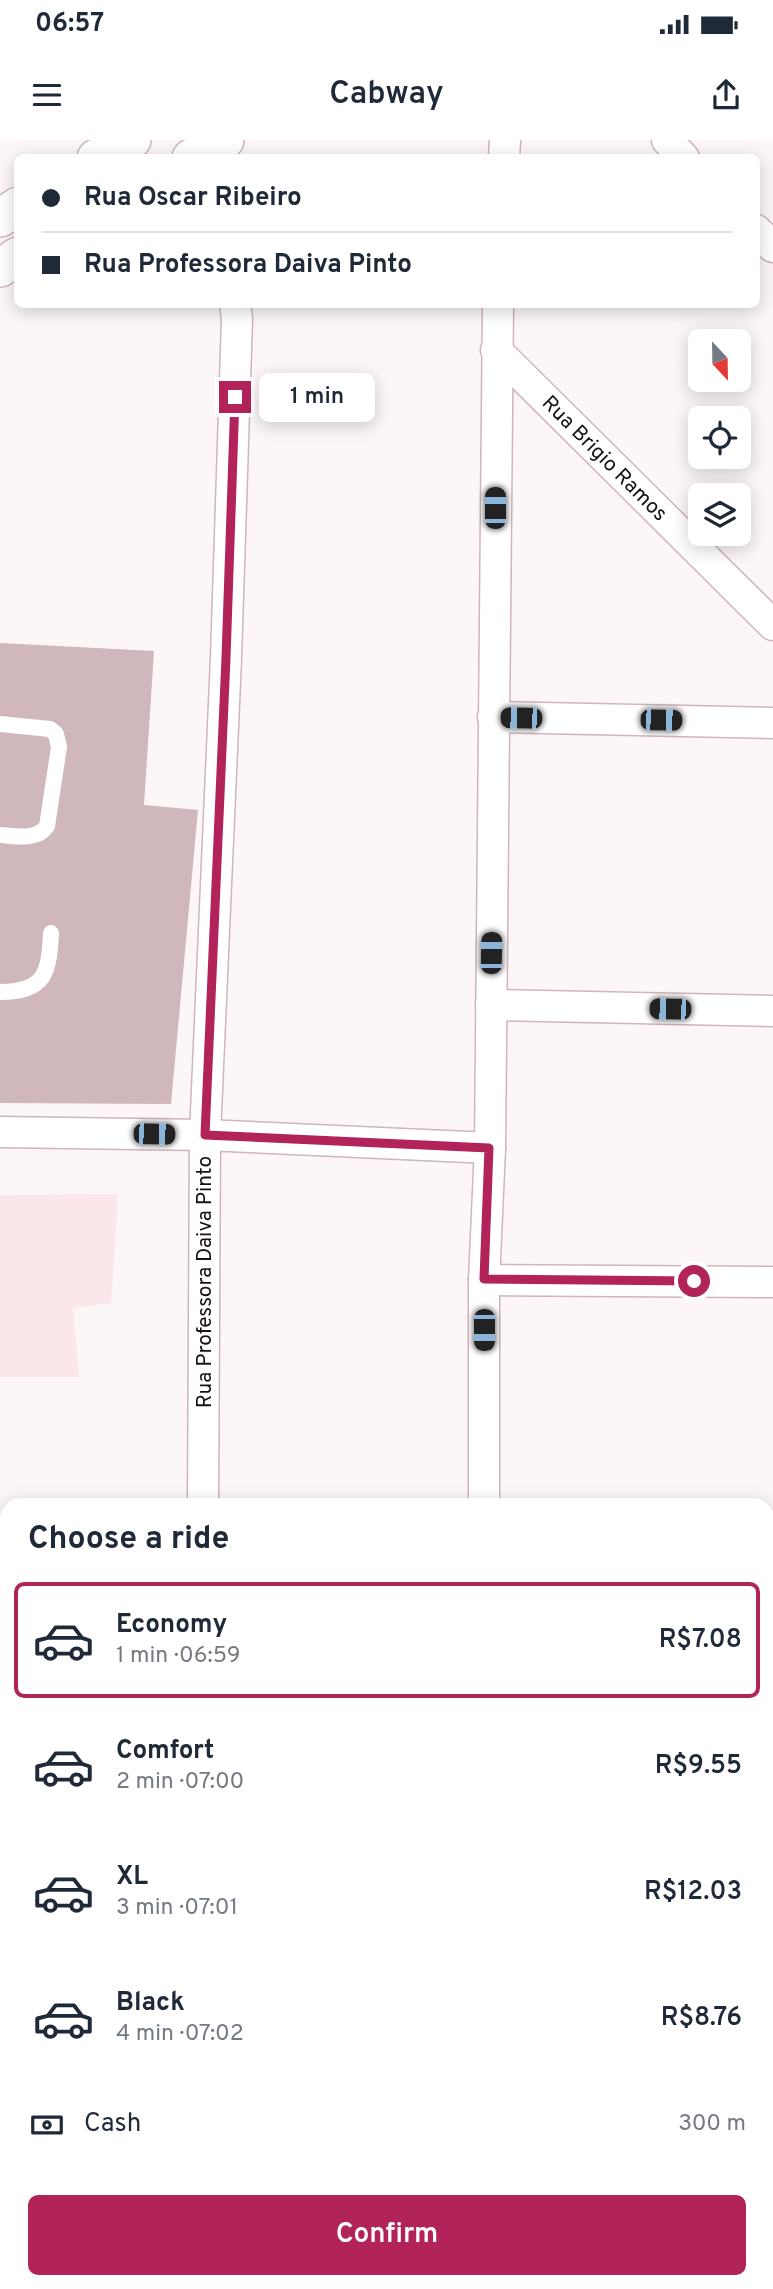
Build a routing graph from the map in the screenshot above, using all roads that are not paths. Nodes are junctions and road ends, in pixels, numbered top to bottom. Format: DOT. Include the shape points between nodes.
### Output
graph roads {
  1 [pos="132,140"];
  2 [pos="667,140"];
  3 [pos="104,154"];
  4 [pos="680,154"];
  5 [pos="760,234"];
  6 [pos="773,247"];
  7 [pos="236,308"];
  8 [pos="498,308"];
  9 [pos="496,350"];
  10 [pos="773,625"];
  11 [pos="493,717"];
  12 [pos="773,723"];
  13 [pos="0,724"];
  14 [pos="0,835"];
  15 [pos="51,933"];
  16 [pos="0,992"];
  17 [pos="491,1005"];
  18 [pos="773,1012"];
  19 [pos="0,1132"];
  20 [pos="205,1135"];
  21 [pos="489,1148"];
  22 [pos="484,1279"];
  23 [pos="773,1282"];
  24 [pos="202,1498"];
  25 [pos="484,1498"];
  1 -- 3 [label="street"];
  2 -- 4 [label="street"];
  5 -- 6 [label="street"];
  7 -- 20 [label="street, Rua Professora Daiva Pinto"];
  8 -- 9 [label="street"];
  9 -- 10 [label="street, Rua Brigio Ramos"];
  9 -- 11 [label="street"];
  11 -- 12 [label="street"];
  11 -- 17 [label="street"];
  13 -- 14 [label="lane" via="50,729 59,747 43,832"];
  15 -- 16 [label="lane" via="45,974 24,990"];
  17 -- 18 [label="street"];
  17 -- 21 [label="street"];
  19 -- 20 [label="street"];
  20 -- 21 [label="street"];
  20 -- 24 [label="street, Rua Professora Daiva Pinto"];
  21 -- 22 [label="street"];
  22 -- 23 [label="street"];
  22 -- 25 [label="street"];
}
